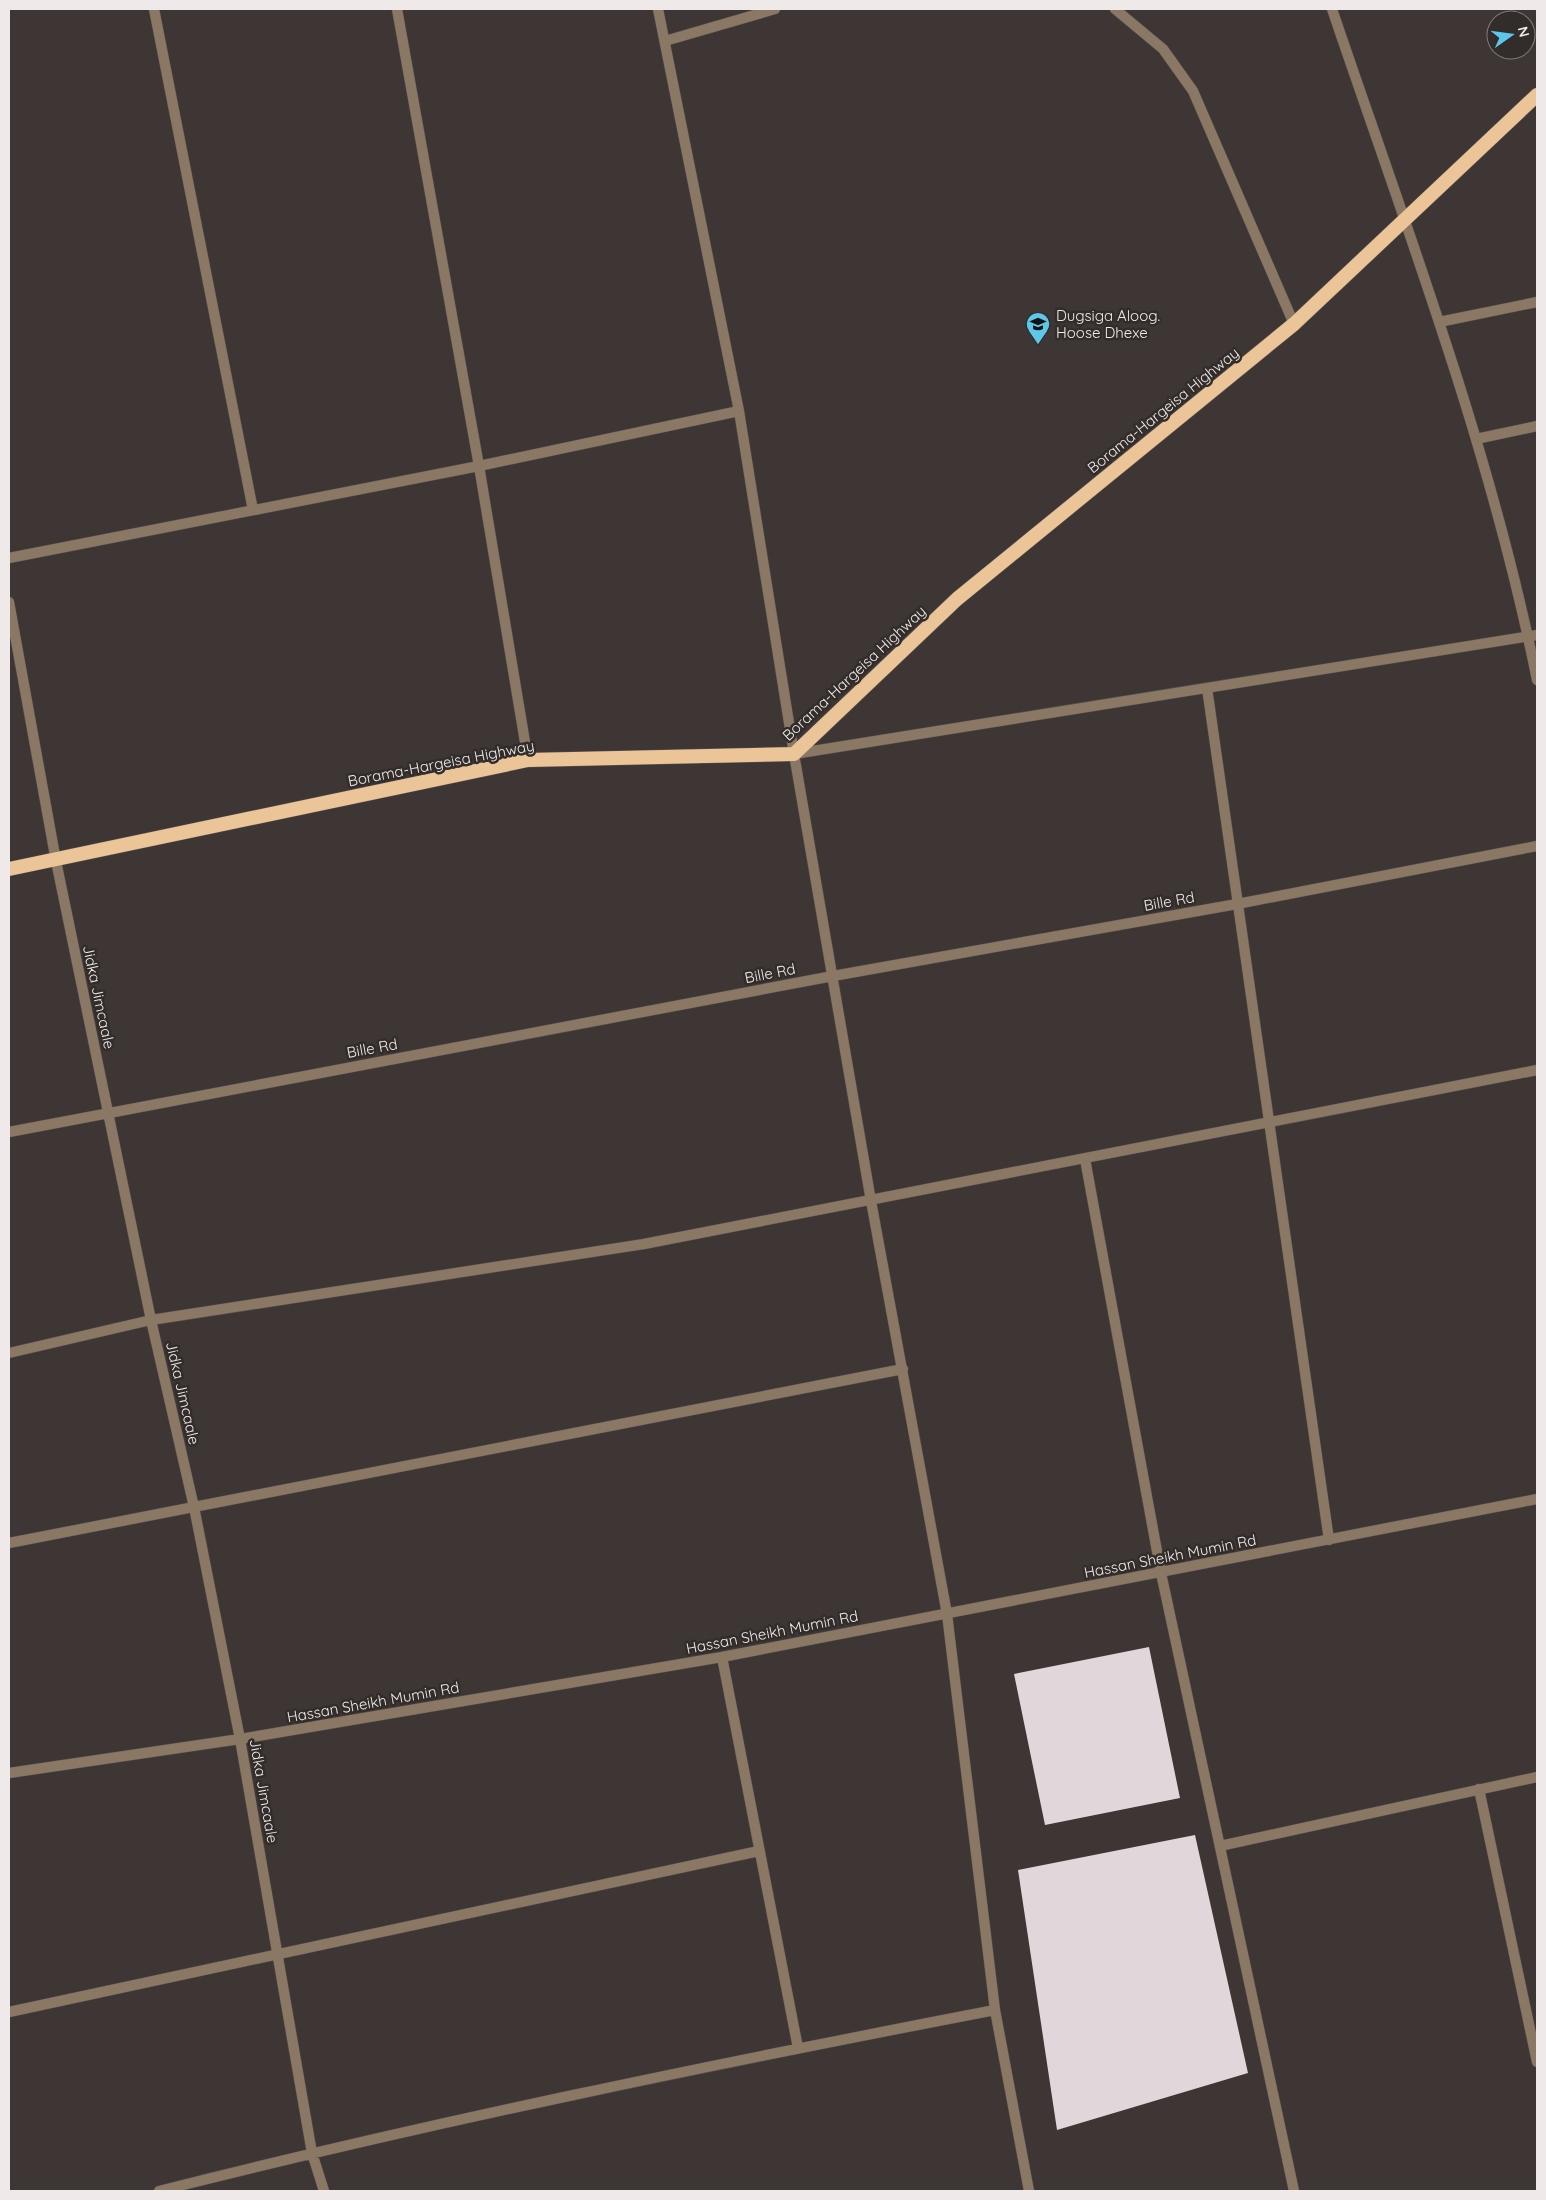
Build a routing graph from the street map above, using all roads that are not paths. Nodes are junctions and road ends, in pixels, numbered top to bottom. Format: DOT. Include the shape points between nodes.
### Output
graph roads {
  1 [pos="154,9"];
  2 [pos="397,9"];
  3 [pos="658,9"];
  4 [pos="775,9"];
  5 [pos="1115,9"];
  6 [pos="1332,9"];
  7 [pos="665,41"];
  8 [pos="1537,95"];
  9 [pos="1404,222"];
  10 [pos="1537,302"];
  11 [pos="1439,322"];
  12 [pos="1294,324"];
  13 [pos="739,411"];
  14 [pos="1537,426"];
  15 [pos="1476,439"];
  16 [pos="479,466"];
  17 [pos="253,510"];
  18 [pos="9,558"];
  19 [pos="9,602"];
  20 [pos="1533,636"];
  21 [pos="1537,680"];
  22 [pos="1207,688"];
  23 [pos="794,754"];
  24 [pos="528,760"];
  25 [pos="1537,846"];
  26 [pos="56,861"];
  27 [pos="9,869"];
  28 [pos="1237,904"];
  29 [pos="833,976"];
  30 [pos="1537,1070"];
  31 [pos="107,1112"];
  32 [pos="1269,1122"];
  33 [pos="9,1132"];
  34 [pos="1085,1159"];
  35 [pos="872,1201"];
  36 [pos="151,1320"];
  37 [pos="9,1353"];
  38 [pos="903,1369"];
  39 [pos="1537,1499"];
  40 [pos="194,1507"];
  41 [pos="1329,1540"];
  42 [pos="9,1543"];
  43 [pos="1161,1573"];
  44 [pos="947,1614"];
  45 [pos="722,1657"];
  46 [pos="240,1739"];
  47 [pos="9,1773"];
  48 [pos="1537,1777"];
  49 [pos="1480,1789"];
  50 [pos="1220,1846"];
  51 [pos="759,1851"];
  52 [pos="279,1954"];
  53 [pos="995,2010"];
  54 [pos="9,2012"];
  55 [pos="798,2048"];
  56 [pos="1537,2062"];
  57 [pos="312,2152"];
  58 [pos="1026,2190"];
  59 [pos="159,2191"];
  60 [pos="324,2191"];
  61 [pos="1294,2191"];
  1 -- 17 [label="street"];
  2 -- 16 [label="street"];
  3 -- 7 [label="street"];
  4 -- 7 [label="street"];
  5 -- 12 [label="street" via="1163,48 1193,91"];
  6 -- 9 [label="street"];
  7 -- 13 [label="street"];
  8 -- 9 [label="highway, Borama-Hargeisa Highway"];
  9 -- 11 [label="street"];
  9 -- 12 [label="highway, Borama-Hargeisa Highway"];
  10 -- 11 [label="street"];
  11 -- 15 [label="street"];
  12 -- 23 [label="highway, Borama-Hargeisa Highway" via="957,599"];
  13 -- 16 [label="street"];
  13 -- 23 [label="street"];
  14 -- 15 [label="street"];
  15 -- 20 [label="street"];
  16 -- 17 [label="street"];
  16 -- 24 [label="street"];
  17 -- 18 [label="street"];
  19 -- 26 [label="street, Jidka Jimcaale"];
  20 -- 21 [label="street"];
  20 -- 22 [label="street"];
  22 -- 23 [label="street"];
  22 -- 28 [label="street"];
  23 -- 24 [label="highway, Borama-Hargeisa Highway"];
  23 -- 29 [label="street"];
  24 -- 26 [label="highway, Borama-Hargeisa Highway"];
  25 -- 28 [label="street, Bille Rd"];
  26 -- 27 [label="highway, Borama-Hargeisa Highway"];
  26 -- 31 [label="street, Jidka Jimcaale"];
  28 -- 29 [label="street, Bille Rd"];
  28 -- 32 [label="street"];
  29 -- 31 [label="street, Bille Rd"];
  29 -- 35 [label="street"];
  30 -- 32 [label="street"];
  31 -- 33 [label="street, Bille Rd"];
  31 -- 36 [label="street, Jidka Jimcaale"];
  32 -- 34 [label="street"];
  32 -- 41 [label="street"];
  34 -- 35 [label="street"];
  34 -- 43 [label="street"];
  35 -- 36 [label="street" via="644,1244"];
  35 -- 38 [label="street"];
  36 -- 37 [label="street"];
  36 -- 40 [label="street, Jidka Jimcaale"];
  38 -- 40 [label="street"];
  38 -- 44 [label="street"];
  39 -- 41 [label="street, Hassan Sheikh Mumin Rd"];
  40 -- 42 [label="street"];
  40 -- 46 [label="street, Jidka Jimcaale"];
  41 -- 43 [label="street, Hassan Sheikh Mumin Rd"];
  43 -- 44 [label="street, Hassan Sheikh Mumin Rd"];
  43 -- 50 [label="street"];
  44 -- 45 [label="street, Hassan Sheikh Mumin Rd"];
  44 -- 53 [label="street"];
  45 -- 46 [label="street, Hassan Sheikh Mumin Rd"];
  45 -- 51 [label="street"];
  46 -- 47 [label="street, Hassan Sheikh Mumin Rd"];
  46 -- 52 [label="street, Jidka Jimcaale"];
  48 -- 49 [label="street"];
  49 -- 50 [label="street"];
  49 -- 56 [label="street"];
  50 -- 61 [label="street"];
  51 -- 52 [label="street"];
  51 -- 55 [label="street"];
  52 -- 54 [label="street"];
  52 -- 57 [label="street, Jidka Jimcaale"];
  53 -- 55 [label="street"];
  53 -- 58 [label="street"];
  55 -- 57 [label="street"];
  57 -- 59 [label="street"];
  57 -- 60 [label="street, Jidka Jimcaale"];
}
